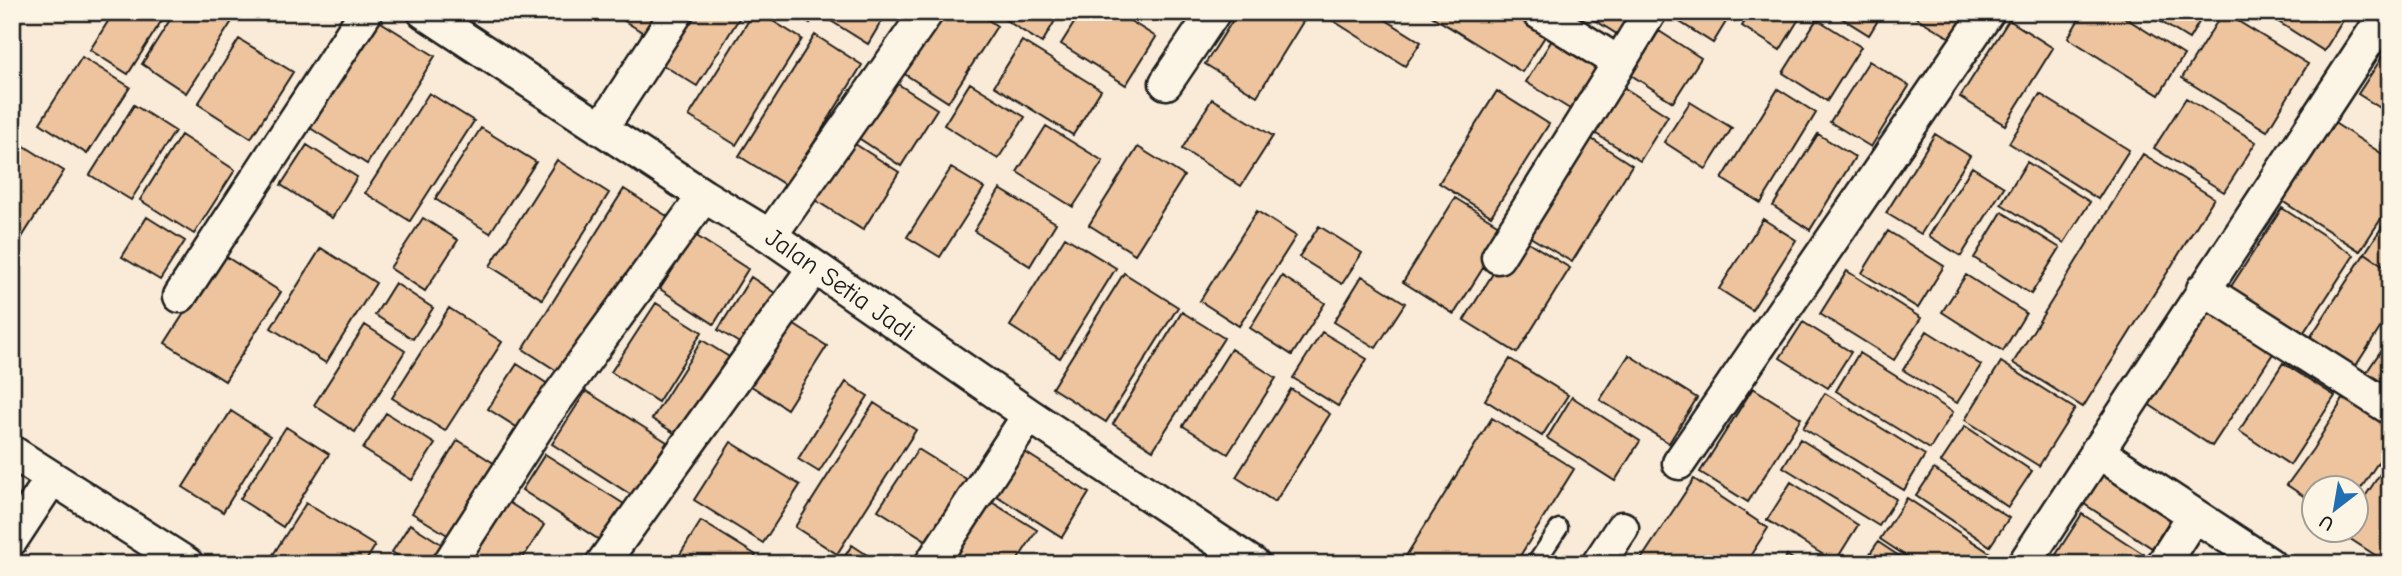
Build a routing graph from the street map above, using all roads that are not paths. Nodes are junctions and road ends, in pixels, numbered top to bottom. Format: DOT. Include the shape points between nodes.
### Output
graph roads {
  1 [pos="366,12"];
  2 [pos="424,12"];
  3 [pos="677,12"];
  4 [pos="927,12"];
  5 [pos="1214,12"];
  6 [pos="1538,12"];
  7 [pos="1650,12"];
  8 [pos="1987,12"];
  9 [pos="2387,12"];
  10 [pos="1619,63"];
  11 [pos="1166,83"];
  12 [pos="601,129"];
  13 [pos="704,196"];
  14 [pos="770,236"];
  15 [pos="1498,257"];
  16 [pos="814,268"];
  17 [pos="2203,289"];
  18 [pos="180,296"];
  19 [pos="2390,408"];
  20 [pos="1029,415"];
  21 [pos="2097,451"];
  22 [pos="12,452"];
  23 [pos="1679,463"];
  24 [pos="52,478"];
  25 [pos="2194,515"];
  26 [pos="1559,528"];
  27 [pos="1622,528"];
  28 [pos="12,538"];
  29 [pos="1248,562"];
  30 [pos="187,564"];
  31 [pos="449,564"];
  32 [pos="602,564"];
  33 [pos="931,564"];
  34 [pos="1535,564"];
  35 [pos="1598,564"];
  36 [pos="2024,564"];
  37 [pos="2163,564"];
  38 [pos="2269,564"];
  1 -- 18 [label="street"];
  2 -- 12 [label="street, Jalan Setia Jadi"];
  3 -- 12 [label="street"];
  4 -- 14 [label="street"];
  5 -- 11 [label="street"];
  6 -- 10 [label="street"];
  7 -- 10 [label="street"];
  8 -- 23 [label="street"];
  9 -- 17 [label="street"];
  10 -- 15 [label="street"];
  12 -- 13 [label="street, Jalan Setia Jadi"];
  13 -- 14 [label="street, Jalan Setia Jadi"];
  13 -- 31 [label="street" via="545,415"];
  14 -- 16 [label="street, Jalan Setia Jadi"];
  16 -- 20 [label="street, Jalan Setia Jadi"];
  16 -- 32 [label="street"];
  17 -- 19 [label="street"];
  17 -- 21 [label="street"];
  20 -- 29 [label="street, Jalan Setia Jadi"];
  20 -- 33 [label="street"];
  21 -- 25 [label="street"];
  21 -- 36 [label="street"];
  22 -- 24 [label="street"];
  24 -- 28 [label="street"];
  24 -- 30 [label="street"];
  25 -- 37 [label="street"];
  25 -- 38 [label="street"];
  26 -- 34 [label="lane"];
  27 -- 35 [label="street"];
}
